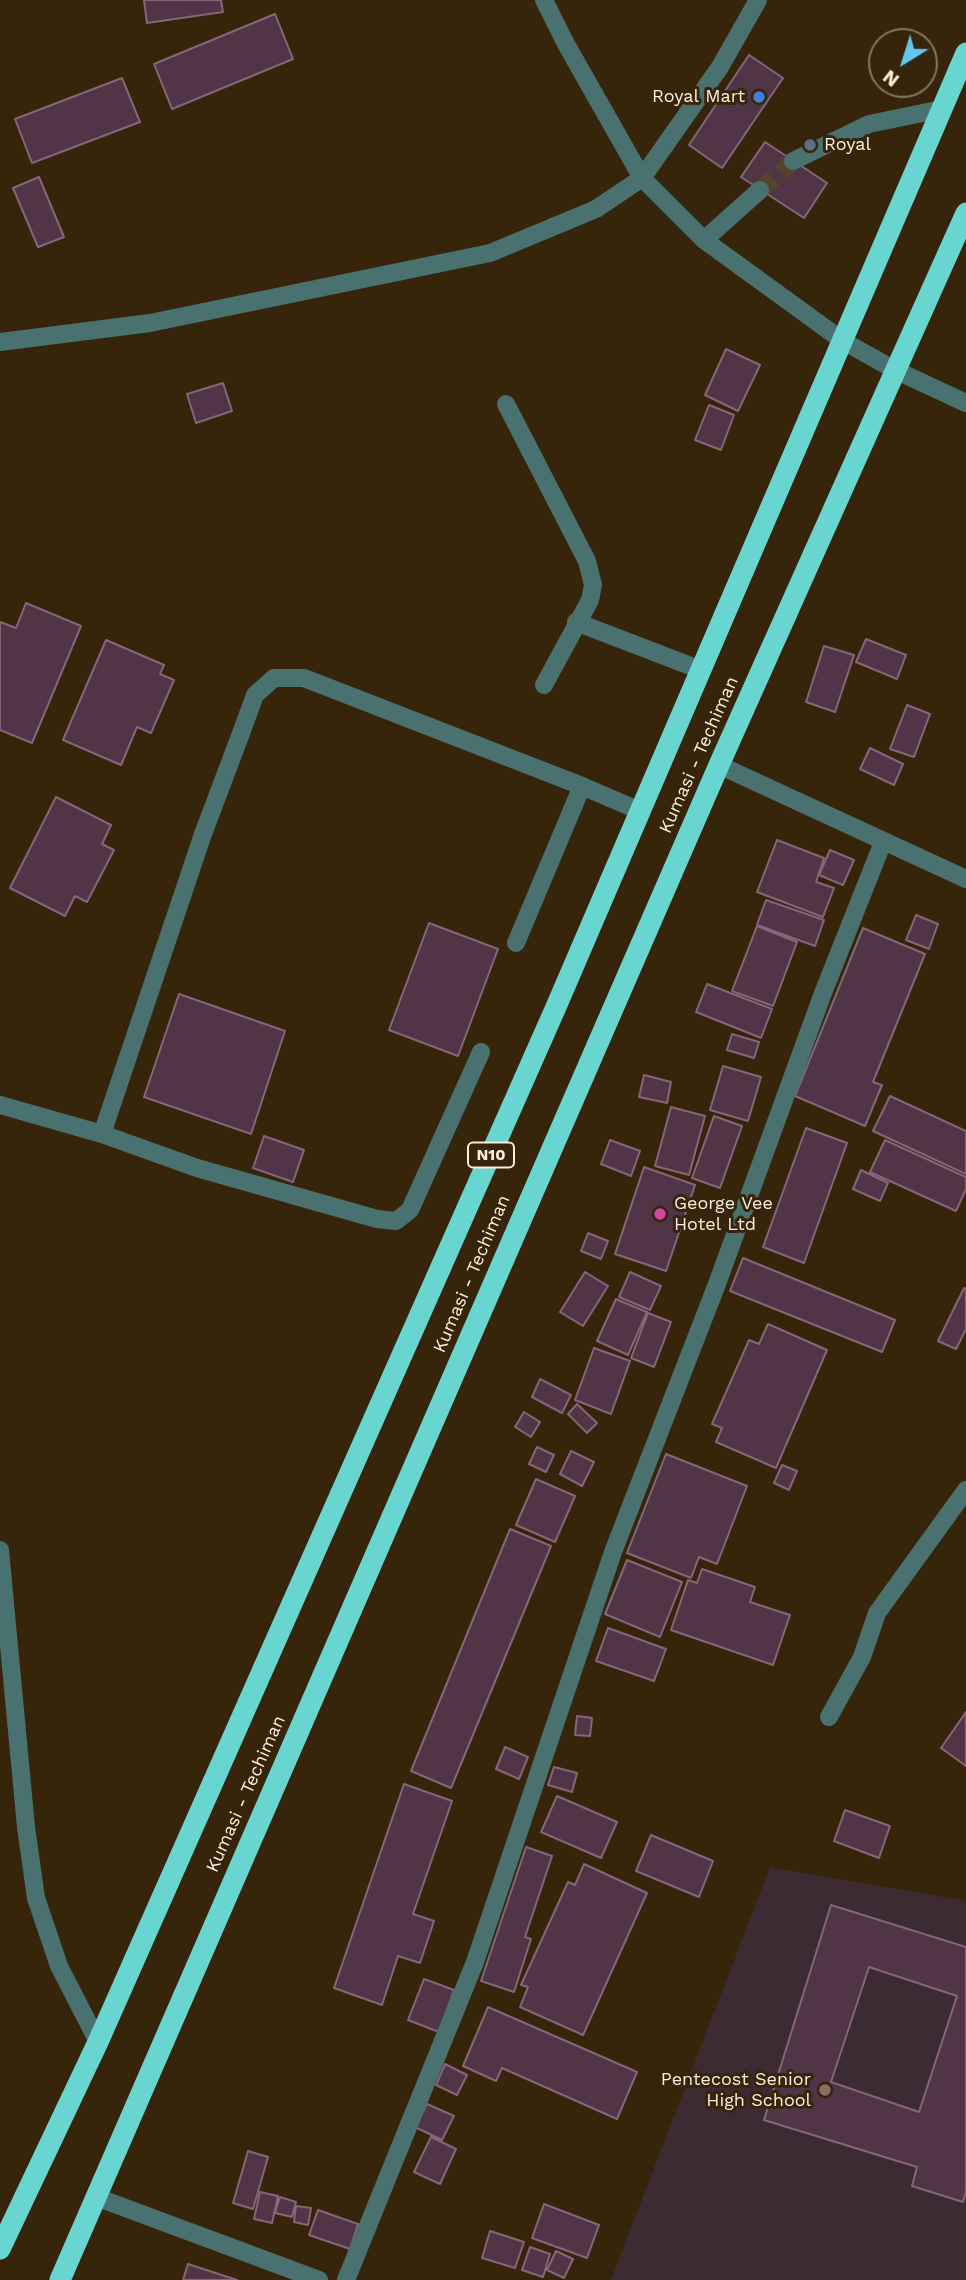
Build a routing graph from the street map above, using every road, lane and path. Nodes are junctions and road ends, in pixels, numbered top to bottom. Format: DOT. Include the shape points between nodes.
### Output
graph roads {
  1 [pos="544,0"];
  2 [pos="758,0"];
  3 [pos="966,53"];
  4 [pos="942,108"];
  5 [pos="793,161"];
  6 [pos="642,178"];
  7 [pos="760,190"];
  8 [pos="966,213"];
  9 [pos="704,240"];
  10 [pos="843,341"];
  11 [pos="0,342"];
  12 [pos="895,370"];
  13 [pos="966,403"];
  14 [pos="506,404"];
  15 [pos="576,622"];
  16 [pos="701,670"];
  17 [pos="544,685"];
  18 [pos="719,765"];
  19 [pos="582,786"];
  20 [pos="640,811"];
  21 [pos="883,842"];
  22 [pos="966,879"];
  23 [pos="516,943"];
  24 [pos="481,1052"];
  25 [pos="0,1105"];
  26 [pos="102,1134"];
  27 [pos="966,1490"];
  28 [pos="0,1550"];
  29 [pos="829,1717"];
  30 [pos="98,2042"];
  31 [pos="96,2197"];
  32 [pos="0,2249"];
  33 [pos="60,2280"];
  34 [pos="319,2280"];
  35 [pos="346,2280"];
  1 -- 6 [label="street"];
  2 -- 6 [label="street" via="720,67"];
  3 -- 4 [label="highway, N10"];
  4 -- 5 [label="street" via="869,124"];
  4 -- 10 [label="highway, N10"];
  6 -- 9 [label="street"];
  6 -- 11 [label="street" via="596,209 490,253 150,323"];
  7 -- 9 [label="street"];
  8 -- 12 [label="highway, Kumasi - Techiman"];
  9 -- 10 [label="street"];
  10 -- 12 [label="street"];
  10 -- 16 [label="highway, N10"];
  12 -- 13 [label="street"];
  12 -- 18 [label="highway, Kumasi - Techiman"];
  14 -- 15 [label="street" via="587,561 593,585 590,600"];
  15 -- 16 [label="street"];
  15 -- 17 [label="street"];
  16 -- 20 [label="highway, N10"];
  18 -- 21 [label="street"];
  18 -- 31 [label="highway, Kumasi - Techiman"];
  19 -- 20 [label="street"];
  19 -- 23 [label="street"];
  19 -- 26 [label="street" via="304,678 274,678 256,695 203,834"];
  20 -- 30 [label="highway, N10"];
  21 -- 22 [label="street"];
  21 -- 35 [label="street" via="613,1552 475,1962"];
  24 -- 26 [label="street" via="410,1210 396,1221 197,1168"];
  25 -- 26 [label="street"];
  27 -- 29 [label="street" via="877,1613 862,1657"];
  28 -- 30 [label="street" via="36,1898 59,1966"];
  30 -- 32 [label="highway, N10"];
  31 -- 33 [label="highway, Kumasi - Techiman"];
  31 -- 34 [label="street"];
}
